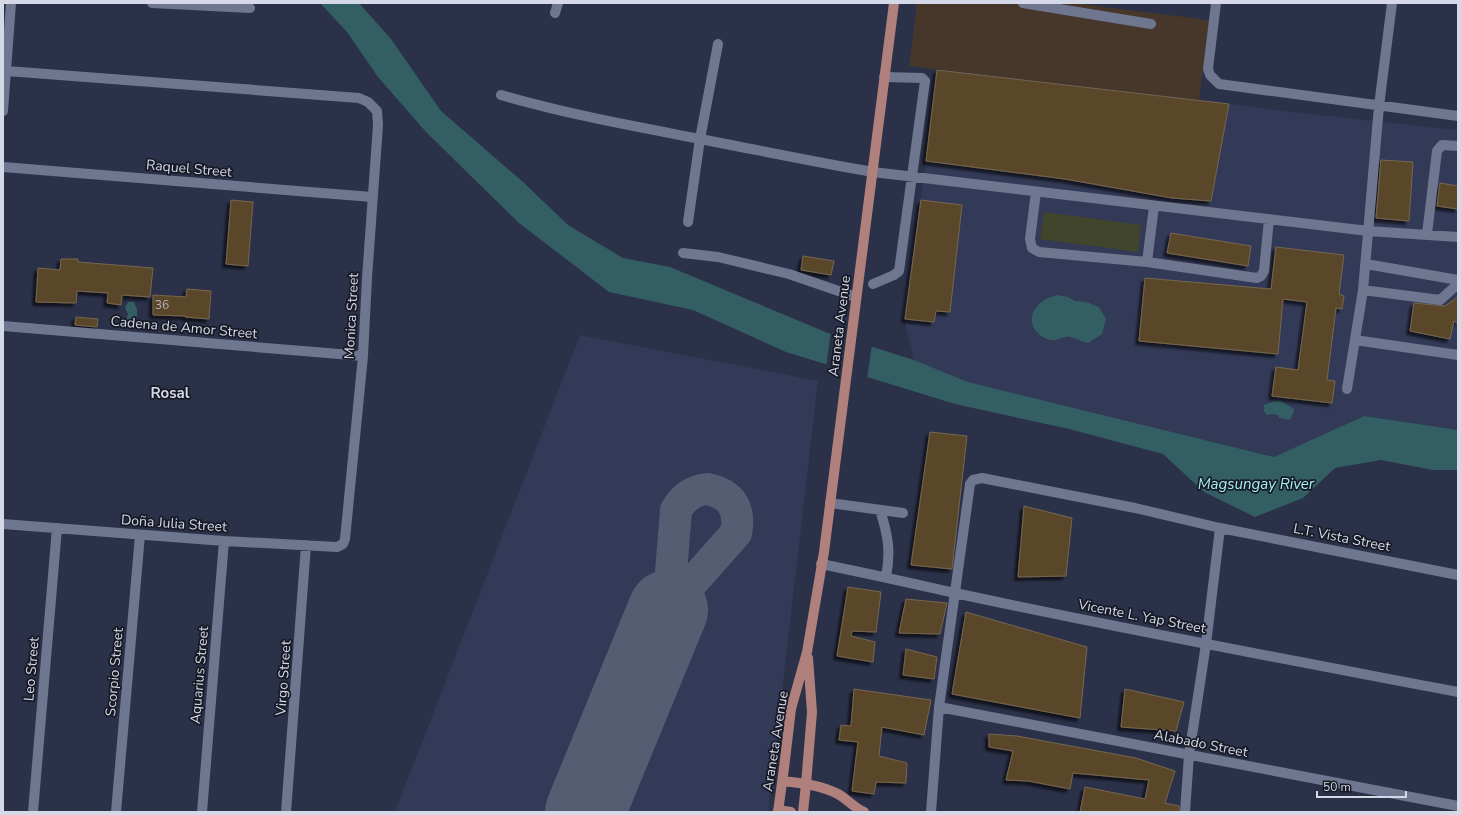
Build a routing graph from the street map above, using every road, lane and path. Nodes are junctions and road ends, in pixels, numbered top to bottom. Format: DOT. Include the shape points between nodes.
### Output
graph roads {
  1 [pos="11,3"];
  2 [pos="152,3"];
  3 [pos="894,3"];
  4 [pos="1023,3"];
  5 [pos="1216,3"];
  6 [pos="1392,3"];
  7 [pos="250,8"];
  8 [pos="1151,24"];
  9 [pos="718,44"];
  10 [pos="6,71"];
  11 [pos="884,77"];
  12 [pos="501,95"];
  13 [pos="1379,106"];
  14 [pos="3,112"];
  15 [pos="1458,116"];
  16 [pos="700,139"];
  17 [pos="1458,146"];
  18 [pos="3,167"];
  19 [pos="873,172"];
  20 [pos="912,176"];
  21 [pos="1036,192"];
  22 [pos="372,197"];
  23 [pos="1154,206"];
  24 [pos="1269,219"];
  25 [pos="688,222"];
  26 [pos="1368,231"];
  27 [pos="1427,234"];
  28 [pos="1458,237"];
  29 [pos="683,253"];
  30 [pos="1147,262"];
  31 [pos="1366,264"];
  32 [pos="1458,280"];
  33 [pos="873,284"];
  34 [pos="1458,284"];
  35 [pos="1362,290"];
  36 [pos="856,297"];
  37 [pos="3,326"];
  38 [pos="1354,340"];
  39 [pos="1458,355"];
  40 [pos="363,356"];
  41 [pos="1347,389"];
  42 [pos="830,503"];
  43 [pos="880,510"];
  44 [pos="903,513"];
  45 [pos="3,524"];
  46 [pos="57,528"];
  47 [pos="1220,528"];
  48 [pos="140,535"];
  49 [pos="224,541"];
  50 [pos="343,544"];
  51 [pos="306,546"];
  52 [pos="821,564"];
  53 [pos="1458,574"];
  54 [pos="886,577"];
  55 [pos="954,593"];
  56 [pos="1206,644"];
  57 [pos="807,652"];
  58 [pos="1458,692"];
  59 [pos="939,707"];
  60 [pos="1189,755"];
  61 [pos="783,781"];
  62 [pos="806,784"];
  63 [pos="1458,806"];
  64 [pos="778,811"];
  65 [pos="33,812"];
  66 [pos="116,812"];
  67 [pos="202,812"];
  68 [pos="286,812"];
  69 [pos="791,812"];
  70 [pos="802,812"];
  71 [pos="862,812"];
  72 [pos="931,812"];
  73 [pos="1185,812"];
  1 -- 10 [label="street"];
  2 -- 7 [label="street"];
  3 -- 11 [label="main road, Araneta Avenue"];
  4 -- 8 [label="street"];
  5 -- 13 [label="street" via="1208,69 1219,84"];
  6 -- 13 [label="street"];
  9 -- 16 [label="street"];
  10 -- 14 [label="street"];
  10 -- 22 [label="street, Monica Street" via="360,98 377,111"];
  11 -- 19 [label="main road, Araneta Avenue"];
  11 -- 20 [label="street" via="922,78 925,81"];
  12 -- 16 [label="street" via="558,111"];
  13 -- 15 [label="street"];
  13 -- 26 [label="street"];
  16 -- 19 [label="street"];
  16 -- 25 [label="street"];
  17 -- 27 [label="street" via="1442,145 1436,151"];
  18 -- 22 [label="street, Raquel Street"];
  19 -- 20 [label="street"];
  19 -- 36 [label="main road, Araneta Avenue"];
  20 -- 21 [label="street"];
  20 -- 33 [label="street" via="899,271"];
  21 -- 23 [label="street"];
  21 -- 30 [label="street" via="1030,239 1032,248 1039,252"];
  22 -- 40 [label="street, Monica Street"];
  23 -- 24 [label="street"];
  23 -- 30 [label="street"];
  24 -- 26 [label="street"];
  24 -- 30 [label="street" via="1264,271 1262,276 1257,278"];
  26 -- 27 [label="street"];
  26 -- 31 [label="street"];
  27 -- 28 [label="street"];
  29 -- 36 [label="street" via="718,257 789,274"];
  31 -- 32 [label="street"];
  31 -- 35 [label="street"];
  34 -- 35 [label="street" via="1440,300"];
  35 -- 38 [label="street"];
  36 -- 42 [label="main road, Araneta Avenue"];
  37 -- 40 [label="street, Cadena de Amor Street"];
  38 -- 39 [label="street"];
  38 -- 41 [label="street"];
  40 -- 50 [label="street, Monica Street"];
  42 -- 43 [label="street"];
  42 -- 52 [label="main road, Araneta Avenue"];
  43 -- 44 [label="street"];
  43 -- 54 [label="street" via="890,549"];
  45 -- 46 [label="street, Doña Julia Street"];
  46 -- 48 [label="street, Doña Julia Street"];
  46 -- 65 [label="street, Leo Street"];
  47 -- 53 [label="street, L.T. Vista Street"];
  47 -- 55 [label="street, L.T. Vista Street" via="1135,508 977,479 970,484"];
  47 -- 56 [label="street"];
  48 -- 49 [label="street, Doña Julia Street"];
  48 -- 66 [label="street, Scorpio Street"];
  49 -- 51 [label="street, Doña Julia Street"];
  49 -- 67 [label="street, Aquarius Street"];
  50 -- 51 [label="street, Doña Julia Street" via="337,547"];
  51 -- 68 [label="street, Virgo Street"];
  52 -- 54 [label="street, Vicente L. Yap Street"];
  52 -- 57 [label="main road, Araneta Avenue"];
  54 -- 55 [label="street, Vicente L. Yap Street"];
  55 -- 56 [label="street, Vicente L. Yap Street"];
  55 -- 59 [label="street, L.T. Vista Street"];
  56 -- 58 [label="street, Vicente L. Yap Street"];
  56 -- 60 [label="street"];
  57 -- 61 [label="main road, Araneta Avenue" via="791,709"];
  57 -- 62 [label="main road, Araneta Avenue" via="812,712"];
  59 -- 60 [label="street, Alabado Street"];
  59 -- 72 [label="street, L.T. Vista Street"];
  60 -- 63 [label="street, Alabado Street"];
  60 -- 73 [label="street"];
  61 -- 62 [label="main road"];
  61 -- 64 [label="main road, Araneta Avenue"];
  62 -- 70 [label="main road, Araneta Avenue"];
  62 -- 71 [label="main road" via="849,800"];
  64 -- 69 [label="main road"];
}
